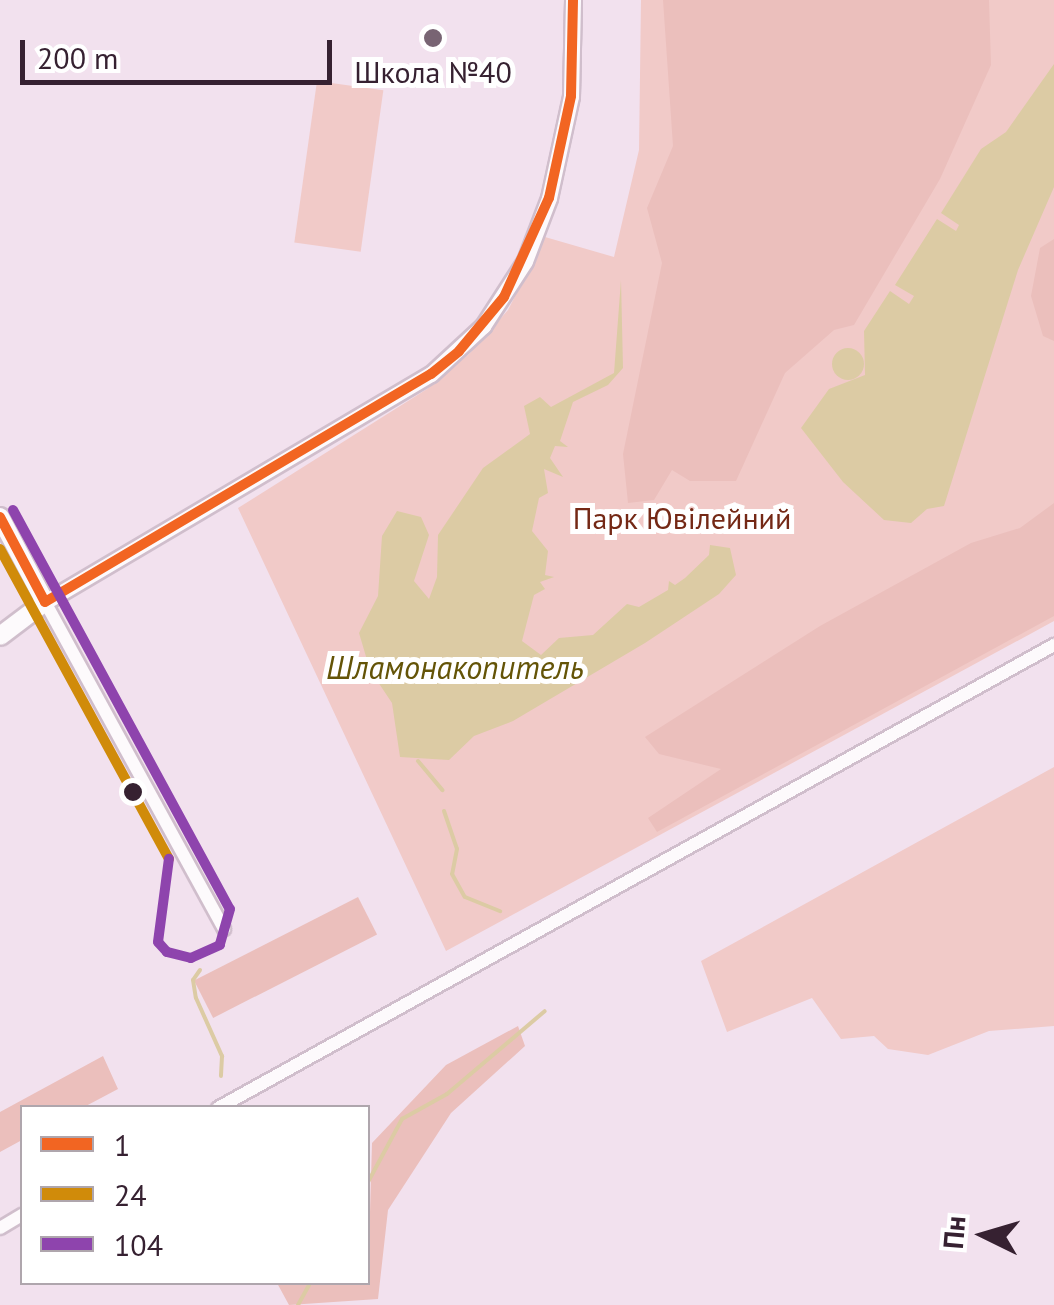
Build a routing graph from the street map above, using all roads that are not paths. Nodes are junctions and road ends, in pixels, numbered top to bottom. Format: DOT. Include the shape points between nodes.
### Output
graph roads {
  1 [pos="572,0"];
  2 [pos="0,517"];
  3 [pos="45,602"];
  4 [pos="0,636"];
  5 [pos="1054,646"];
  6 [pos="224,929"];
  7 [pos="223,1105"];
  1 -- 3 [label="street" via="571,96 549,198 525,261 483,326 431,374"];
  2 -- 3 [label="main road"];
  3 -- 4 [label="main road"];
  3 -- 6 [label="street"];
  5 -- 7 [label="street"];
}
